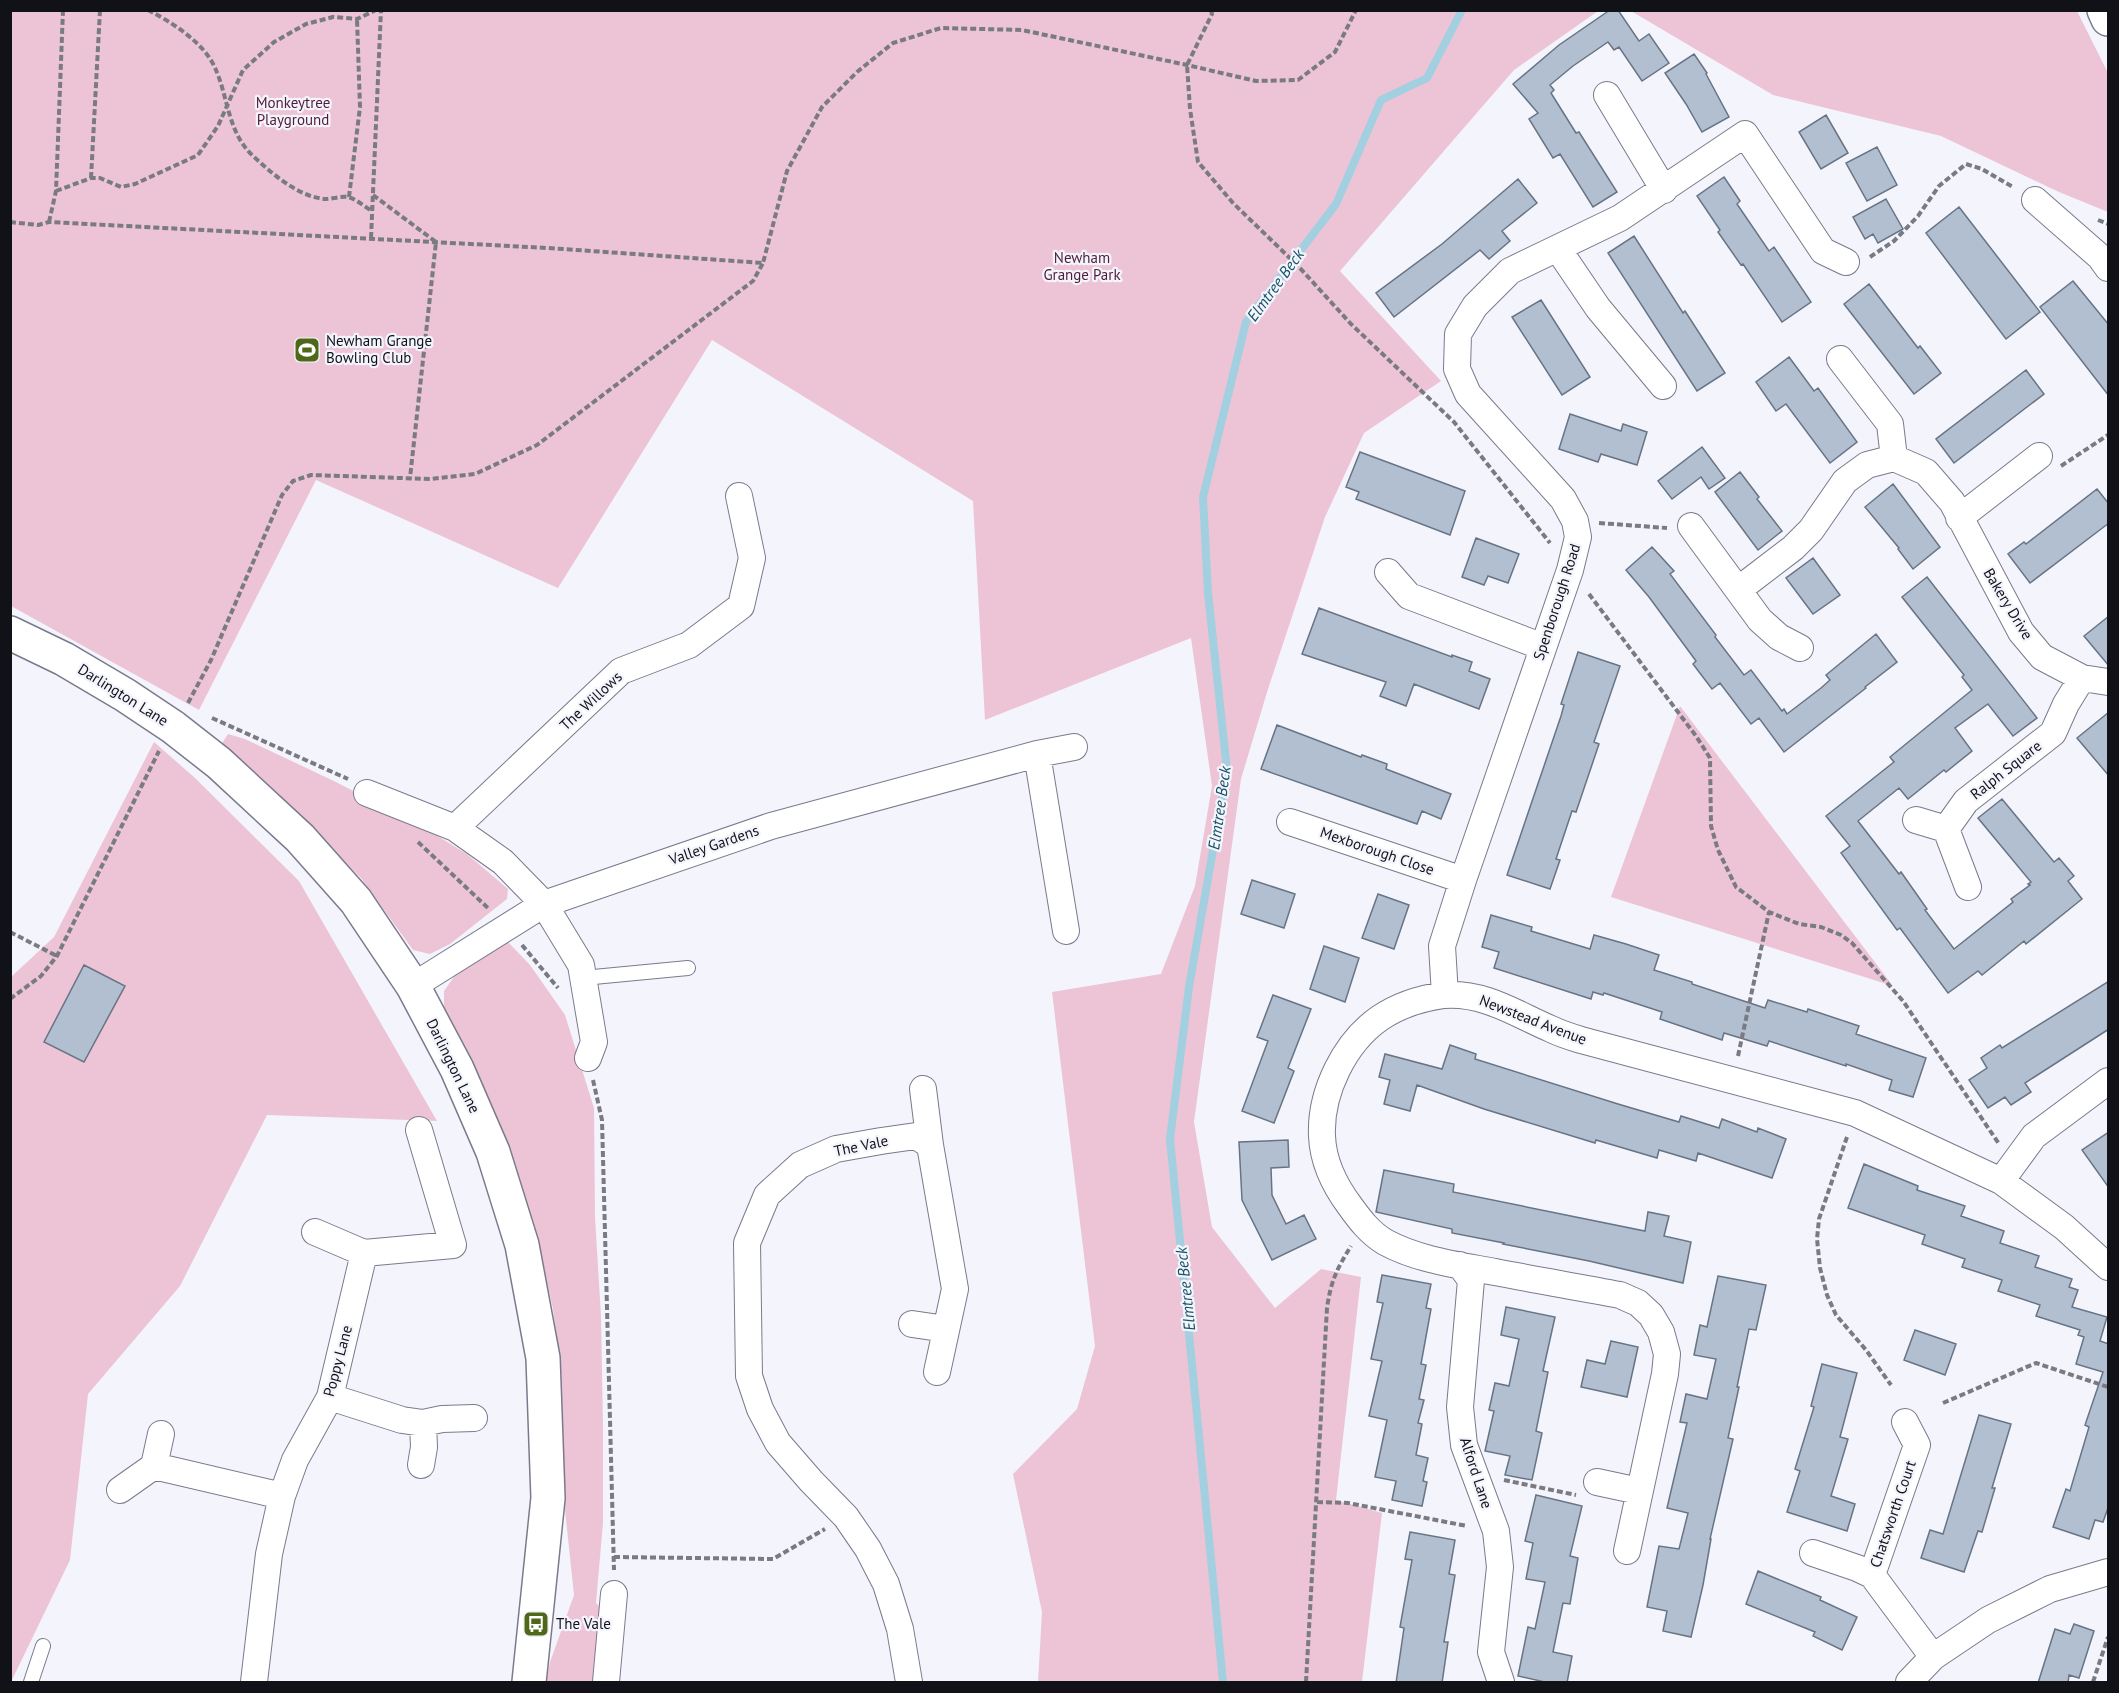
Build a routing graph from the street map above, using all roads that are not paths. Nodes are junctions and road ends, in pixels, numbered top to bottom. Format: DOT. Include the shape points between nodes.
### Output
graph roads {
  1 [pos="2104,10"];
  2 [pos="2109,19"];
  3 [pos="1607,95"];
  4 [pos="1664,190"];
  5 [pos="2035,200"];
  6 [pos="1558,249"];
  7 [pos="1846,262"];
  8 [pos="2109,268"];
  9 [pos="1840,359"];
  10 [pos="1663,386"];
  11 [pos="2038,456"];
  12 [pos="1894,458"];
  13 [pos="739,496"];
  14 [pos="1959,518"];
  15 [pos="1691,526"];
  16 [pos="1388,572"];
  17 [pos="1737,590"];
  18 [pos="10,633"];
  19 [pos="1544,647"];
  20 [pos="1800,648"];
  21 [pos="2082,678"];
  22 [pos="2109,682"];
  23 [pos="1074,747"];
  24 [pos="1037,754"];
  25 [pos="367,793"];
  26 [pos="1916,820"];
  27 [pos="1290,822"];
  28 [pos="455,828"];
  29 [pos="1946,829"];
  30 [pos="1463,880"];
  31 [pos="1968,886"];
  32 [pos="544,903"];
  33 [pos="1065,931"];
  34 [pos="688,968"];
  35 [pos="583,978"];
  36 [pos="413,986"];
  37 [pos="1445,995"];
  38 [pos="588,1058"];
  39 [pos="2109,1081"];
  40 [pos="923,1089"];
  41 [pos="419,1130"];
  42 [pos="930,1145"];
  43 [pos="2007,1173"];
  44 [pos="315,1232"];
  45 [pos="364,1253"];
  46 [pos="1460,1265"];
  47 [pos="2109,1267"];
  48 [pos="912,1323"];
  49 [pos="946,1329"];
  50 [pos="937,1372"];
  51 [pos="330,1397"];
  52 [pos="474,1418"];
  53 [pos="1905,1422"];
  54 [pos="423,1423"];
  55 [pos="161,1434"];
  56 [pos="421,1464"];
  57 [pos="154,1466"];
  58 [pos="1597,1482"];
  59 [pos="120,1490"];
  60 [pos="1639,1491"];
  61 [pos="282,1496"];
  62 [pos="1627,1551"];
  63 [pos="1813,1553"];
  64 [pos="2109,1572"];
  65 [pos="1872,1575"];
  66 [pos="614,1594"];
  67 [pos="43,1646"];
  68 [pos="1933,1657"];
  69 [pos="31,1683"];
  70 [pos="254,1683"];
  71 [pos="529,1683"];
  72 [pos="606,1683"];
  73 [pos="909,1683"];
  74 [pos="1501,1683"];
  75 [pos="1909,1683"];
  1 -- 2 [label="street"];
  3 -- 4 [label="street"];
  4 -- 6 [label="street, Spenborough Road" via="1620,218"];
  4 -- 7 [label="street, Spenborough Road" via="1744,134 1823,251"];
  5 -- 8 [label="street"];
  6 -- 10 [label="street" via="1598,308"];
  6 -- 19 [label="street, Spenborough Road" via="1510,271 1475,306 1458,334 1457,369 1468,394 1563,499 1575,521 1578,537 1570,570"];
  9 -- 12 [label="street" via="1890,424"];
  11 -- 14 [label="street"];
  12 -- 14 [label="street, Bakery Drive" via="1926,472 1952,502"];
  12 -- 17 [label="street" via="1867,465 1845,481 1805,536"];
  13 -- 28 [label="street, The Willows" via="752,558 741,606 689,645 621,670"];
  14 -- 21 [label="street, Bakery Drive" via="2021,632 2042,657"];
  15 -- 17 [label="street"];
  16 -- 19 [label="street" via="1409,597"];
  17 -- 20 [label="street" via="1760,620 1779,637"];
  18 -- 36 [label="street, Darlington Lane" via="125,695 184,719 219,763 300,838 356,901"];
  19 -- 30 [label="street, Spenborough Road"];
  21 -- 22 [label="street, Bakery Drive"];
  21 -- 29 [label="street, Ralph Square" via="2053,733 1966,801"];
  23 -- 24 [label="street, Valley Gardens"];
  24 -- 32 [label="street, Valley Gardens" via="771,826"];
  24 -- 33 [label="street"];
  25 -- 28 [label="street"];
  26 -- 29 [label="street"];
  27 -- 30 [label="street, Mexborough Close"];
  28 -- 32 [label="street" via="503,862"];
  29 -- 31 [label="street"];
  30 -- 37 [label="street, Spenborough Road" via="1442,946"];
  32 -- 35 [label="street" via="581,966"];
  32 -- 36 [label="street, Valley Gardens"];
  34 -- 35 [label="lane"];
  35 -- 38 [label="street" via="594,1042"];
  36 -- 71 [label="street, Darlington Lane" via="457,1069 493,1152 522,1245 543,1358 548,1498"];
  37 -- 43 [label="street, Newstead Avenue" via="1474,996 1581,1040 1855,1113"];
  37 -- 46 [label="street, Newstead Avenue" via="1413,1001 1381,1017 1359,1037 1340,1064 1326,1097 1322,1136 1330,1173 1364,1225 1383,1241 1406,1251"];
  39 -- 43 [label="street" via="2034,1136"];
  40 -- 42 [label="street"];
  41 -- 45 [label="street" via="453,1245"];
  42 -- 49 [label="street" via="955,1289"];
  42 -- 73 [label="street, The Vale" via="916,1136 881,1141 836,1149 800,1165 767,1195 747,1243 749,1376 760,1409 778,1443 846,1517 868,1549 886,1584 900,1629"];
  43 -- 47 [label="street, Newstead Avenue"];
  44 -- 45 [label="street"];
  45 -- 51 [label="street, Poppy Lane"];
  46 -- 60 [label="street, Newstead Avenue" via="1620,1295 1638,1303 1651,1315 1667,1354"];
  46 -- 74 [label="street, Alford Lane" via="1471,1280 1460,1407 1464,1445 1496,1531 1500,1567 1491,1652"];
  48 -- 49 [label="street"];
  49 -- 50 [label="street"];
  51 -- 54 [label="street"];
  51 -- 61 [label="street, Poppy Lane" via="295,1460"];
  52 -- 54 [label="street"];
  53 -- 65 [label="street, Chatsworth Court" via="1917,1445"];
  54 -- 56 [label="street"];
  55 -- 57 [label="street"];
  57 -- 59 [label="street"];
  57 -- 61 [label="street"];
  58 -- 60 [label="street"];
  60 -- 62 [label="street, Newstead Avenue"];
  61 -- 70 [label="street, Poppy Lane" via="269,1554"];
  63 -- 65 [label="street, Chatsworth Court"];
  64 -- 68 [label="street" via="2050,1589 1988,1620"];
  65 -- 68 [label="street, Chatsworth Court"];
  66 -- 72 [label="street"];
  67 -- 69 [label="lane"];
  68 -- 75 [label="street"];
}
